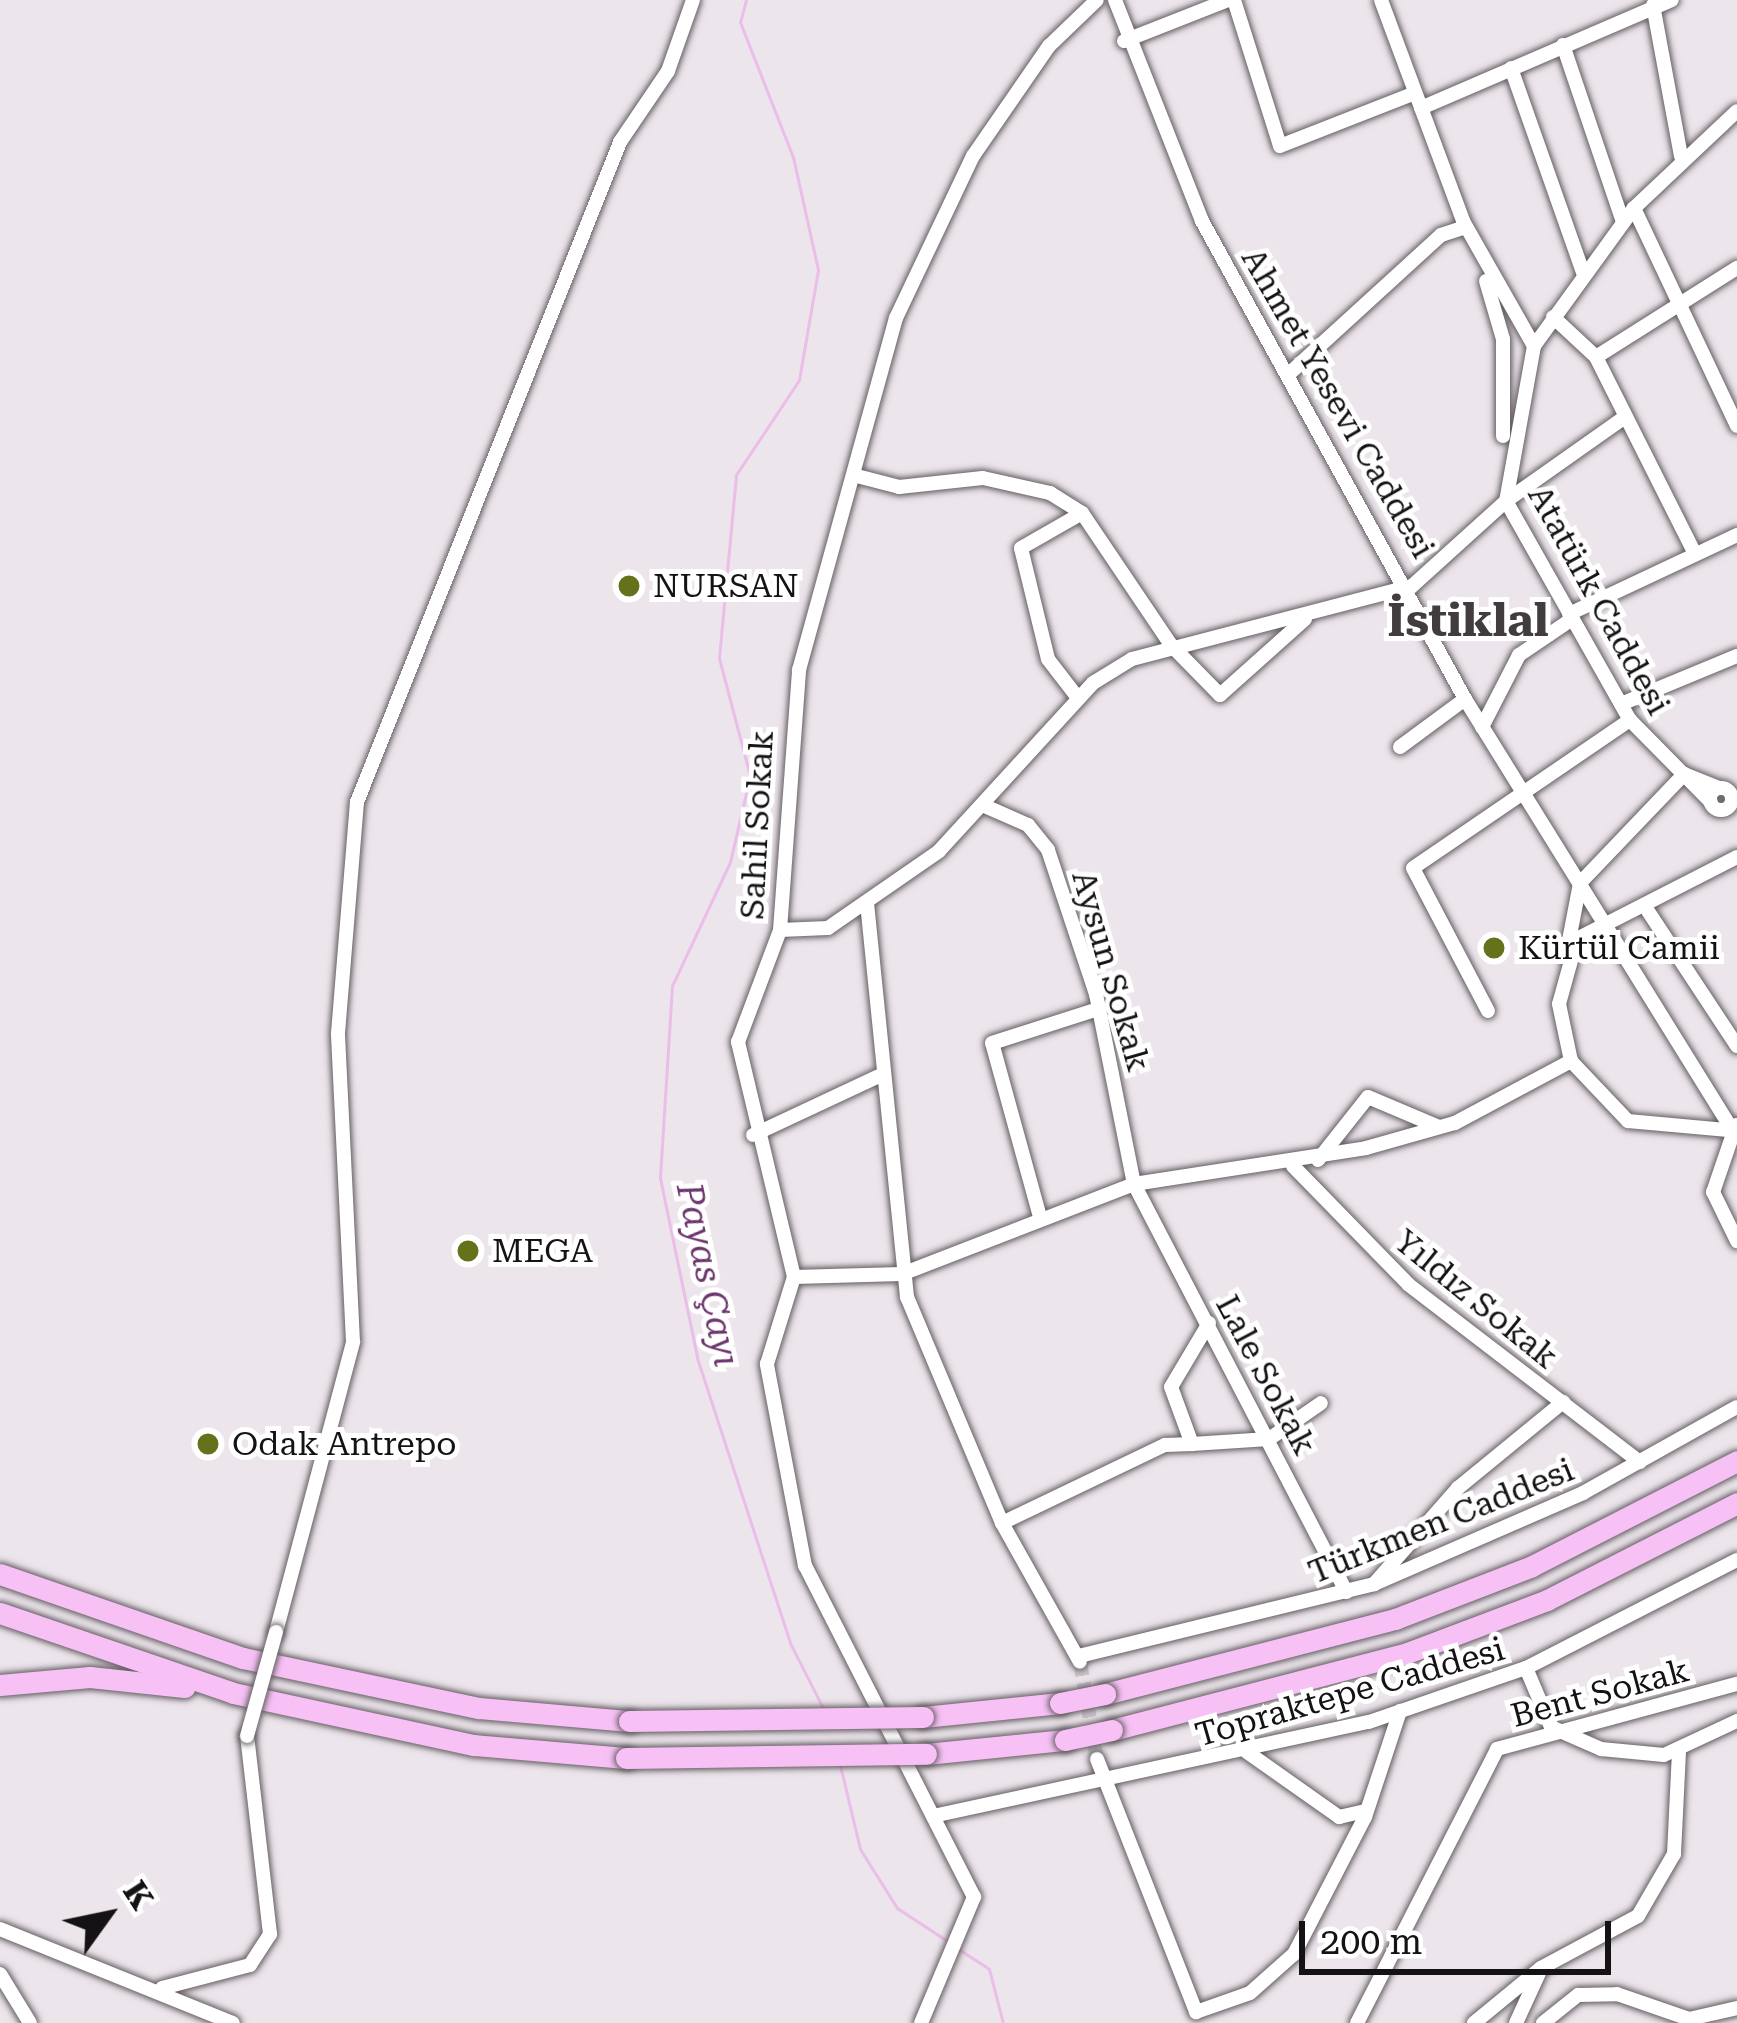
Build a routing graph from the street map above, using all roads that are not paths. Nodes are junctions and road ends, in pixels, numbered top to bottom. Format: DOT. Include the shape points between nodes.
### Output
graph roads {
  1 [pos="693,0"];
  2 [pos="1097,0"];
  3 [pos="1114,0"];
  4 [pos="1231,0"];
  5 [pos="1381,0"];
  6 [pos="1672,0"];
  7 [pos="1653,4"];
  8 [pos="1124,41"];
  9 [pos="1562,46"];
  10 [pos="1511,68"];
  11 [pos="1418,100"];
  12 [pos="1737,111"];
  13 [pos="1681,156"];
  14 [pos="1634,208"];
  15 [pos="1463,220"];
  16 [pos="1623,222"];
  17 [pos="1737,268"];
  18 [pos="1580,278"];
  19 [pos="1677,298"];
  20 [pos="1553,317"];
  21 [pos="1522,327"];
  22 [pos="1503,347"];
  23 [pos="1532,352"];
  24 [pos="1596,358"];
  25 [pos="1291,372"];
  26 [pos="1625,417"];
  27 [pos="1737,427"];
  28 [pos="853,475"];
  29 [pos="1506,501"];
  30 [pos="1082,513"];
  31 [pos="1737,535"];
  32 [pos="1694,552"];
  33 [pos="1412,586"];
  34 [pos="1570,616"];
  35 [pos="1306,618"];
  36 [pos="1171,645"];
  37 [pos="1737,656"];
  38 [pos="1078,698"];
  39 [pos="1465,699"];
  40 [pos="1621,704"];
  41 [pos="1630,720"];
  42 [pos="1482,727"];
  43 [pos="1400,747"];
  44 [pos="1684,774"];
  45 [pos="1522,789"];
  46 [pos="1727,798"];
  47 [pos="987,807"];
  48 [pos="1737,824"];
  49 [pos="1737,856"];
  50 [pos="1580,883"];
  51 [pos="867,903"];
  52 [pos="1644,905"];
  53 [pos="1598,924"];
  54 [pos="780,929"];
  55 [pos="1566,958"];
  56 [pos="1098,1009"];
  57 [pos="1488,1011"];
  58 [pos="1737,1046"];
  59 [pos="1571,1060"];
  60 [pos="879,1076"];
  61 [pos="1439,1127"];
  62 [pos="1736,1128"];
  63 [pos="753,1135"];
  64 [pos="1318,1160"];
  65 [pos="1293,1166"];
  66 [pos="1134,1184"];
  67 [pos="1040,1217"];
  68 [pos="1737,1240"];
  69 [pos="902,1274"];
  70 [pos="794,1276"];
  71 [pos="1209,1323"];
  72 [pos="1563,1402"];
  73 [pos="1322,1403"];
  74 [pos="1737,1406"];
  75 [pos="1269,1439"];
  76 [pos="1192,1444"];
  77 [pos="1737,1461"];
  78 [pos="1640,1462"];
  79 [pos="1737,1503"];
  80 [pos="1002,1523"];
  81 [pos="1737,1560"];
  82 [pos="0,1574"];
  83 [pos="1375,1584"];
  84 [pos="1346,1592"];
  85 [pos="0,1613"];
  86 [pos="1526,1668"];
  87 [pos="0,1684"];
  88 [pos="1737,1684"];
  89 [pos="1400,1711"];
  90 [pos="1737,1721"];
  91 [pos="384,1727"];
  92 [pos="1551,1727"];
  93 [pos="1247,1752"];
  94 [pos="1679,1752"];
  95 [pos="1097,1760"];
  96 [pos="1100,1783"];
  97 [pos="933,1816"];
  98 [pos="1363,1818"];
  99 [pos="0,1929"];
  100 [pos="1541,1968"];
  101 [pos="0,1974"];
  102 [pos="162,1988"];
  103 [pos="1737,2008"];
  104 [pos="1199,2017"];
  105 [pos="31,2023"];
  106 [pos="233,2023"];
  107 [pos="921,2023"];
  108 [pos="1357,2023"];
  109 [pos="1474,2023"];
  110 [pos="1516,2023"];
  111 [pos="1543,2023"];
  1 -- 102 [label="street, bridge" via="668,71 620,142 357,802 338,1033 353,1342 247,1736 270,1934 250,1965"];
  2 -- 28 [label="street, Sahil Sokak" via="1049,46 919,256"];
  3 -- 8 [label="street, Ahmet Yesevi Caddesi"];
  4 -- 8 [label="street"];
  4 -- 11 [label="street" via="1280,146"];
  5 -- 11 [label="street"];
  6 -- 7 [label="street"];
  7 -- 9 [label="street"];
  7 -- 13 [label="street"];
  8 -- 25 [label="street, Ahmet Yesevi Caddesi" via="1202,221"];
  9 -- 10 [label="street"];
  9 -- 16 [label="street"];
  10 -- 11 [label="street"];
  10 -- 18 [label="street"];
  11 -- 15 [label="street"];
  12 -- 13 [label="street"];
  13 -- 14 [label="street"];
  14 -- 16 [label="street"];
  14 -- 19 [label="street"];
  15 -- 21 [label="street"];
  15 -- 22 [label="street"];
  15 -- 25 [label="street"];
  16 -- 18 [label="street"];
  17 -- 19 [label="street"];
  18 -- 20 [label="street"];
  18 -- 21 [label="street"];
  19 -- 24 [label="street"];
  19 -- 27 [label="street"];
  20 -- 23 [label="street"];
  20 -- 24 [label="street"];
  21 -- 22 [label="street"];
  21 -- 23 [label="street"];
  22 -- 23 [label="street" via="1513,365"];
  22 -- 29 [label="street"];
  23 -- 29 [label="street, Atatürk Caddesi"];
  24 -- 26 [label="street"];
  25 -- 33 [label="street, Ahmet Yesevi Caddesi"];
  26 -- 29 [label="street"];
  26 -- 32 [label="street"];
  28 -- 30 [label="street" via="898,487 1020,482"];
  28 -- 54 [label="street, Sahil Sokak" via="789,715"];
  29 -- 33 [label="street"];
  29 -- 34 [label="street, Atatürk Caddesi"];
  30 -- 36 [label="street"];
  30 -- 38 [label="street" via="1021,548 1048,658"];
  31 -- 32 [label="street"];
  32 -- 34 [label="street"];
  33 -- 35 [label="street"];
  33 -- 39 [label="street, Ahmet Yesevi Caddesi"];
  34 -- 40 [label="street, Atatürk Caddesi"];
  34 -- 42 [label="street" via="1520,655"];
  35 -- 36 [label="street"];
  35 -- 36 [label="street" via="1220,695"];
  36 -- 38 [label="street"];
  37 -- 40 [label="street"];
  38 -- 47 [label="street"];
  39 -- 42 [label="street, Ahmet Yesevi Caddesi"];
  39 -- 43 [label="street"];
  40 -- 41 [label="street, Atatürk Caddesi"];
  41 -- 44 [label="street, Atatürk Caddesi"];
  41 -- 45 [label="street"];
  42 -- 45 [label="street, Ahmet Yesevi Caddesi"];
  44 -- 46 [label="street, Atatürk Caddesi"];
  44 -- 50 [label="street"];
  45 -- 50 [label="street, Ahmet Yesevi Caddesi"];
  45 -- 57 [label="street" via="1413,868"];
  46 -- 48 [label="street, Atatürk Caddesi"];
  47 -- 51 [label="street"];
  47 -- 56 [label="street, Aysun Sokak" via="1040,834"];
  49 -- 52 [label="street"];
  50 -- 53 [label="street, Ahmet Yesevi Caddesi"];
  50 -- 55 [label="street"];
  51 -- 54 [label="street" via="813,935"];
  51 -- 60 [label="street"];
  52 -- 53 [label="street"];
  52 -- 58 [label="street"];
  53 -- 55 [label="street"];
  53 -- 62 [label="street, Ahmet Yesevi Caddesi"];
  54 -- 63 [label="street, Sahil Sokak" via="741,1011"];
  55 -- 59 [label="street" via="1559,1004"];
  56 -- 66 [label="street, Aysun Sokak"];
  56 -- 67 [label="street" via="992,1043"];
  59 -- 61 [label="street"];
  59 -- 62 [label="street" via="1648,1130"];
  60 -- 63 [label="street"];
  60 -- 69 [label="street"];
  61 -- 64 [label="street"];
  61 -- 64 [label="street" via="1368,1096"];
  62 -- 68 [label="street" via="1713,1192"];
  63 -- 70 [label="street, Sahil Sokak"];
  64 -- 65 [label="street"];
  65 -- 66 [label="street"];
  65 -- 72 [label="street, Yıldız Sokak" via="1408,1286"];
  66 -- 67 [label="street"];
  66 -- 71 [label="street, Lale Sokak"];
  67 -- 69 [label="street"];
  69 -- 70 [label="street"];
  69 -- 80 [label="street"];
  70 -- 97 [label="street" via="767,1364 805,1566"];
  71 -- 75 [label="street, Lale Sokak"];
  71 -- 76 [label="street" via="1171,1387"];
  72 -- 78 [label="street, Yıldız Sokak"];
  72 -- 83 [label="street" via="1458,1488"];
  73 -- 75 [label="street"];
  74 -- 78 [label="street, Türkmen Caddesi"];
  75 -- 76 [label="street"];
  75 -- 84 [label="street, Lale Sokak"];
  76 -- 80 [label="street" via="1165,1445"];
  77 -- 82 [label="highway, bridge" via="1532,1566 1395,1619 1105,1694 922,1717 628,1721 478,1708 243,1658"];
  78 -- 83 [label="street, Türkmen Caddesi"];
  79 -- 91 [label="highway, bridge" via="1547,1600 1407,1653 1065,1740 926,1754 626,1758"];
  80 -- 84 [label="street, Türkmen Caddesi" via="1079,1659"];
  81 -- 86 [label="street"];
  83 -- 84 [label="street, Türkmen Caddesi"];
  85 -- 91 [label="highway" via="233,1693"];
  86 -- 89 [label="street, Topraktepe Caddesi"];
  86 -- 92 [label="street, Topraktepe Caddesi"];
  87 -- 91 [label="highway" via="138,1680"];
  88 -- 92 [label="street, Bent Sokak"];
  89 -- 93 [label="street, Topraktepe Caddesi"];
  89 -- 98 [label="street"];
  90 -- 94 [label="street"];
  92 -- 94 [label="street" via="1600,1748"];
  92 -- 108 [label="street, Bent Sokak" via="1484,1762"];
  93 -- 96 [label="street, Topraktepe Caddesi"];
  93 -- 98 [label="street" via="1339,1817"];
  94 -- 100 [label="street" via="1674,1854 1637,1916"];
  95 -- 96 [label="street"];
  96 -- 97 [label="street, Topraktepe Caddesi"];
  96 -- 104 [label="street"];
  97 -- 107 [label="street" via="974,1898"];
  98 -- 104 [label="street" via="1294,1954 1250,1993"];
  99 -- 102 [label="street"];
  100 -- 109 [label="street"];
  100 -- 110 [label="street"];
  101 -- 105 [label="street"];
  102 -- 106 [label="street"];
  103 -- 111 [label="street" via="1689,2019 1617,1994 1578,1995"];
}
